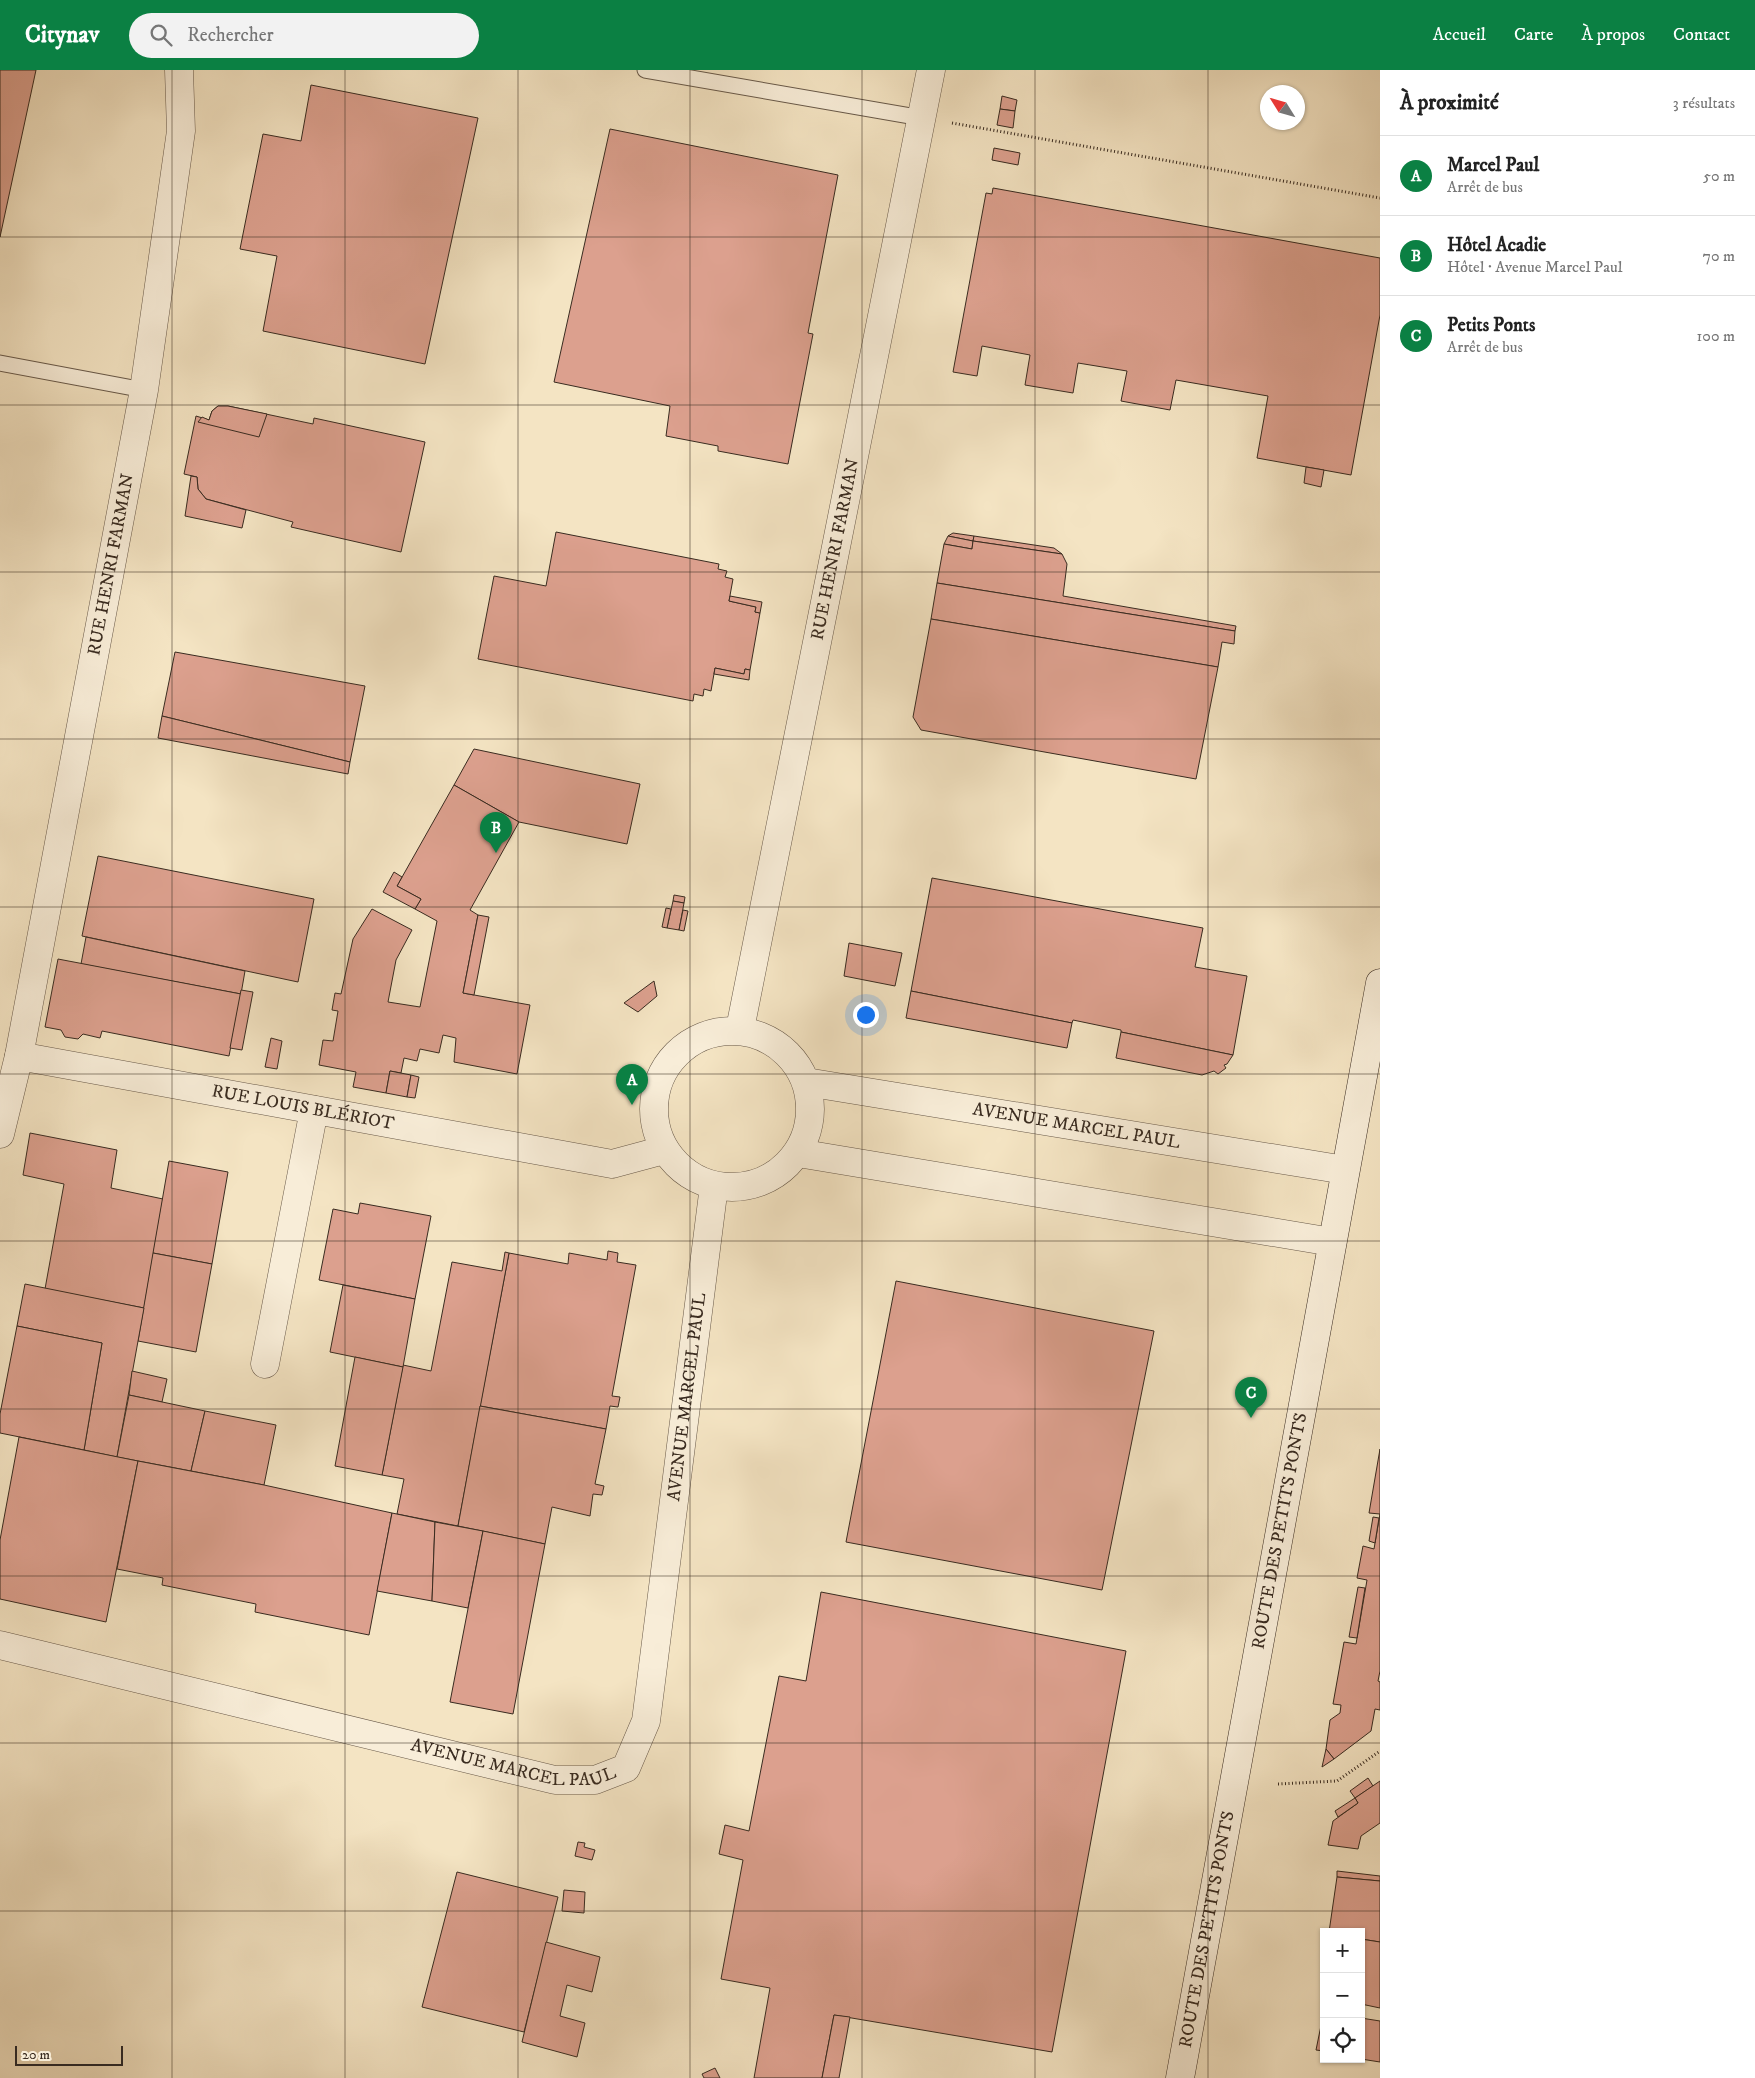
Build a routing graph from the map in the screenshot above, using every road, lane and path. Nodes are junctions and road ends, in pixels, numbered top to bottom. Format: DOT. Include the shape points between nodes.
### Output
graph roads {
  1 [pos="179,70"];
  2 [pos="645,70"];
  3 [pos="931,70"];
  4 [pos="922,118"];
  5 [pos="1380,198"];
  6 [pos="0,363"];
  7 [pos="144,390"];
  8 [pos="1380,983"];
  9 [pos="740,1029"];
  10 [pos="19,1056"];
  11 [pos="806,1082"];
  12 [pos="314,1110"];
  13 [pos="0,1134"];
  14 [pos="664,1150"];
  15 [pos="798,1153"];
  16 [pos="1345,1170"];
  17 [pos="714,1186"];
  18 [pos="1332,1242"];
  19 [pos="265,1364"];
  20 [pos="0,1645"];
  21 [pos="1380,1751"];
  22 [pos="1278,1784"];
  23 [pos="1180,2078"];
  1 -- 7 [label="street, RUE HENRI FARMAN" via="181,131"];
  2 -- 4 [label="lane"];
  3 -- 4 [label="street, RUE HENRI FARMAN"];
  4 -- 5 [label="path"];
  4 -- 9 [label="street, RUE HENRI FARMAN"];
  6 -- 7 [label="lane"];
  7 -- 10 [label="street, RUE HENRI FARMAN"];
  8 -- 16 [label="street, ROUTE DES PETITS PONTS"];
  9 -- 11 [label="street" via="773,1041 794,1059"];
  9 -- 14 [label="street" via="720,1030 694,1039 665,1066 652,1103 654,1124"];
  10 -- 12 [label="street, RUE LOUIS BLÉRIOT"];
  10 -- 13 [label="street"];
  11 -- 15 [label="street" via="811,1116"];
  11 -- 16 [label="street, AVENUE MARCEL PAUL"];
  12 -- 14 [label="street, RUE LOUIS BLÉRIOT" via="612,1164"];
  12 -- 19 [label="street"];
  14 -- 17 [label="street" via="686,1174"];
  15 -- 17 [label="street" via="778,1173 759,1183 732,1188"];
  15 -- 18 [label="street"];
  16 -- 18 [label="street, ROUTE DES PETITS PONTS"];
  17 -- 20 [label="street, AVENUE MARCEL PAUL" via="646,1721 626,1768 595,1780 555,1780"];
  18 -- 23 [label="street, ROUTE DES PETITS PONTS"];
  21 -- 22 [label="path" via="1337,1781"];
}
